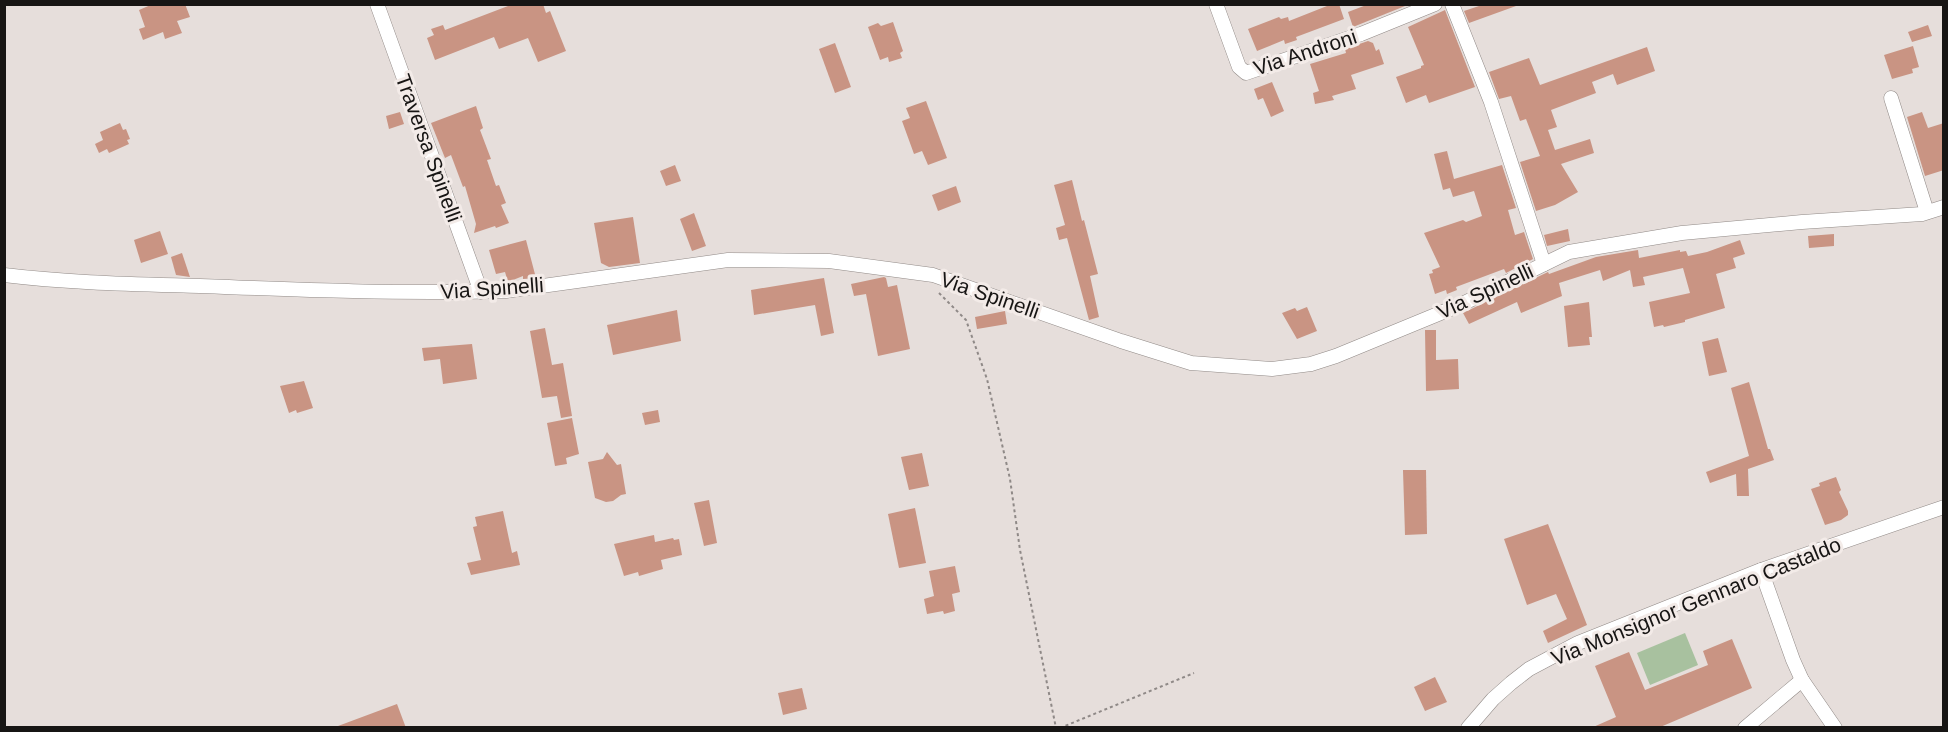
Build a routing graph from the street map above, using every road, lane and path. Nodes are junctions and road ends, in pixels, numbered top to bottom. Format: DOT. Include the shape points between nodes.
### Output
graph roads {
  1 [pos="377,4"];
  2 [pos="1216,4"];
  3 [pos="1435,4"];
  4 [pos="1452,4"];
  5 [pos="1891,98"];
  6 [pos="1944,207"];
  7 [pos="1927,212"];
  8 [pos="1544,264"];
  9 [pos="4,275"];
  10 [pos="933,275"];
  11 [pos="482,292"];
  12 [pos="1944,507"];
  13 [pos="1761,570"];
  14 [pos="1194,673"];
  15 [pos="1802,680"];
  16 [pos="1056,728"];
  17 [pos="1060,728"];
  18 [pos="1468,728"];
  19 [pos="1744,728"];
  20 [pos="1835,728"];
  1 -- 11 [label="street, Traversa Spinelli"];
  2 -- 3 [label="street, Via Androni" via="1239,67 1246,73"];
  4 -- 8 [label="street" via="1491,102"];
  5 -- 7 [label="street"];
  6 -- 7 [label="street, Via Spinelli"];
  7 -- 8 [label="street, Via Spinelli" via="1682,233 1569,252"];
  8 -- 10 [label="street, Via Spinelli" via="1460,305 1336,356 1272,369 1191,363"];
  9 -- 11 [label="street, Via Spinelli" via="58,281 297,290"];
  10 -- 11 [label="street, Via Spinelli" via="828,261 728,260"];
  10 -- 16 [label="path" via="935,289 966,320 987,379 1010,479 1020,550"];
  12 -- 13 [label="street, Via Monsignor Gennaro Castaldo"];
  13 -- 15 [label="street"];
  13 -- 18 [label="street, Via Monsignor Gennaro Castaldo" via="1578,643 1529,669 1493,699"];
  14 -- 17 [label="path"];
  15 -- 19 [label="street"];
  15 -- 20 [label="street"];
}
